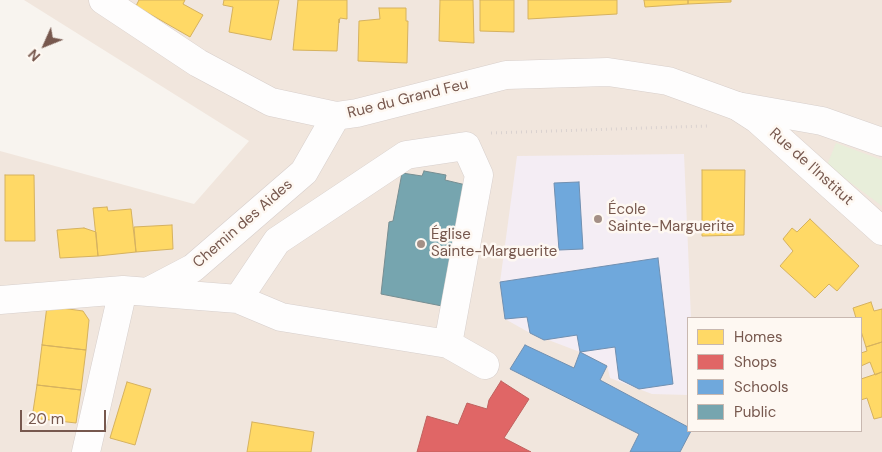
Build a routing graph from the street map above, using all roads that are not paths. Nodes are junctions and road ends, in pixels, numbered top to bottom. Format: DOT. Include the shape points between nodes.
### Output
graph roads {
  1 [pos="103,0"];
  2 [pos="737,106"];
  3 [pos="336,116"];
  4 [pos="882,142"];
  5 [pos="882,232"];
  6 [pos="123,290"];
  7 [pos="151,290"];
  8 [pos="238,299"];
  9 [pos="0,300"];
  10 [pos="448,344"];
  11 [pos="485,365"];
  12 [pos="86,452"];
  1 -- 3 [label="street, Rue du Grand Feu" via="198,63 271,102"];
  2 -- 3 [label="street, Rue du Grand Feu" via="668,81 608,72 506,75 357,114"];
  2 -- 4 [label="street" via="822,121"];
  2 -- 5 [label="street, Rue de l'Institut" via="781,139"];
  3 -- 7 [label="street, Chemin des Aides" via="304,172 193,268"];
  6 -- 7 [label="street, Chemin des Aides"];
  6 -- 9 [label="street, Chemin des Aides"];
  6 -- 12 [label="street"];
  7 -- 8 [label="street"];
  8 -- 10 [label="street" via="281,317"];
  8 -- 10 [label="street" via="277,241 406,155 466,146 479,175"];
  10 -- 11 [label="street"];
}
